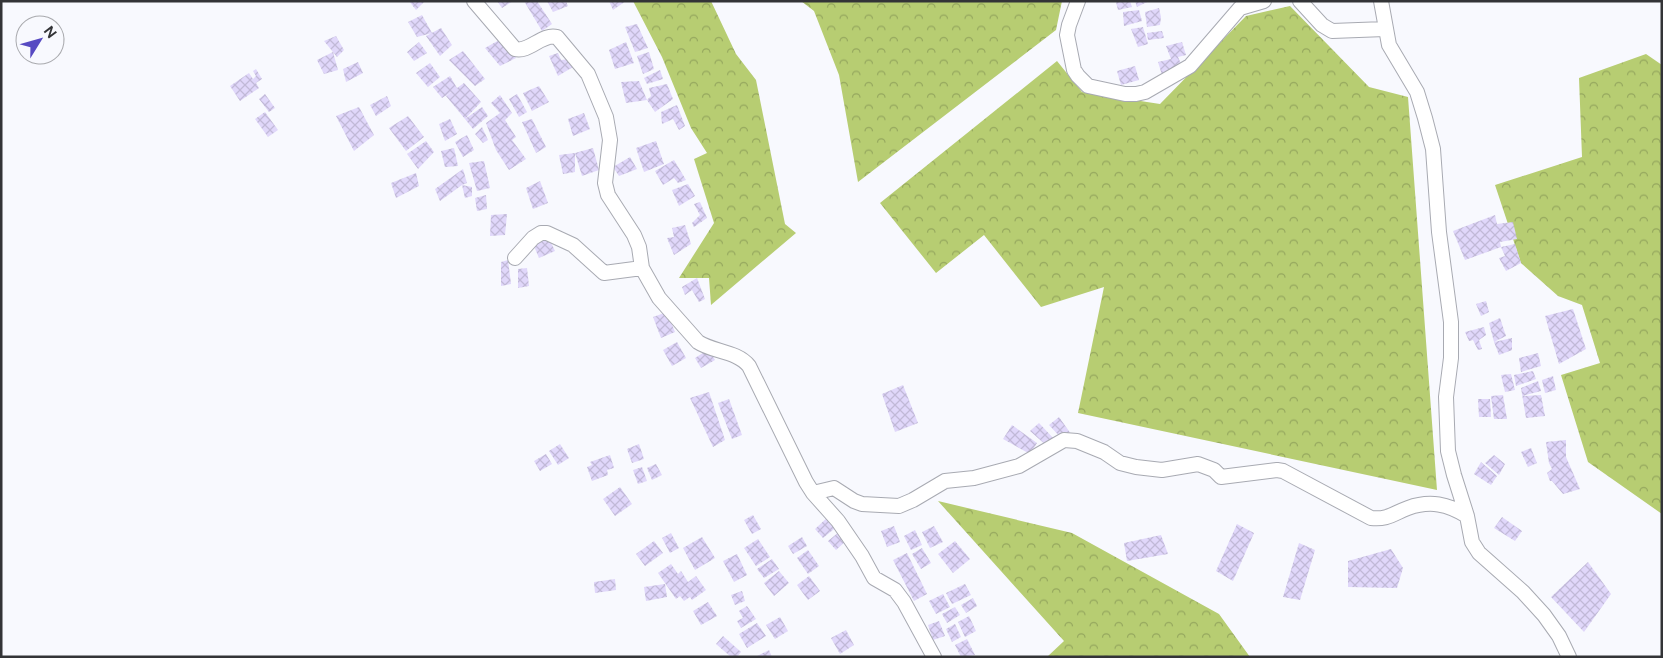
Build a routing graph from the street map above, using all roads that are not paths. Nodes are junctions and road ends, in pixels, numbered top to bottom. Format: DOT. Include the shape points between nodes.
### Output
graph roads {
  1 [pos="474,1"];
  2 [pos="1078,1"];
  3 [pos="1264,1"];
  4 [pos="1300,1"];
  5 [pos="1381,1"];
  6 [pos="1385,29"];
  7 [pos="515,258"];
  8 [pos="642,268"];
  9 [pos="813,493"];
  10 [pos="1467,516"];
  11 [pos="934,657"];
  12 [pos="1569,657"];
  1 -- 8 [label="street" via="515,49 521,50 549,37 557,37 588,74 609,129 605,189 634,235"];
  2 -- 3 [label="street" via="1067,30 1074,70 1088,86 1125,94 1145,92 1190,66 1240,8"];
  4 -- 6 [label="street" via="1332,31"];
  5 -- 6 [label="street"];
  6 -- 10 [label="street" via="1389,45 1416,92 1432,149 1451,322 1446,397 1448,451"];
  7 -- 8 [label="street" via="533,238 546,233 573,245 604,273"];
  8 -- 9 [label="street" via="659,298 698,342 742,359 749,366"];
  9 -- 10 [label="street" via="834,488 862,504 899,506 945,481 974,478 1020,466 1064,440 1104,452 1120,463 1145,468 1162,470 1198,464 1222,477 1283,471 1372,518 1382,519 1410,507 1438,503"];
  9 -- 11 [label="street" via="838,520 874,578 894,590 904,602"];
  10 -- 12 [label="street" via="1472,542 1479,553 1544,615"];
}
